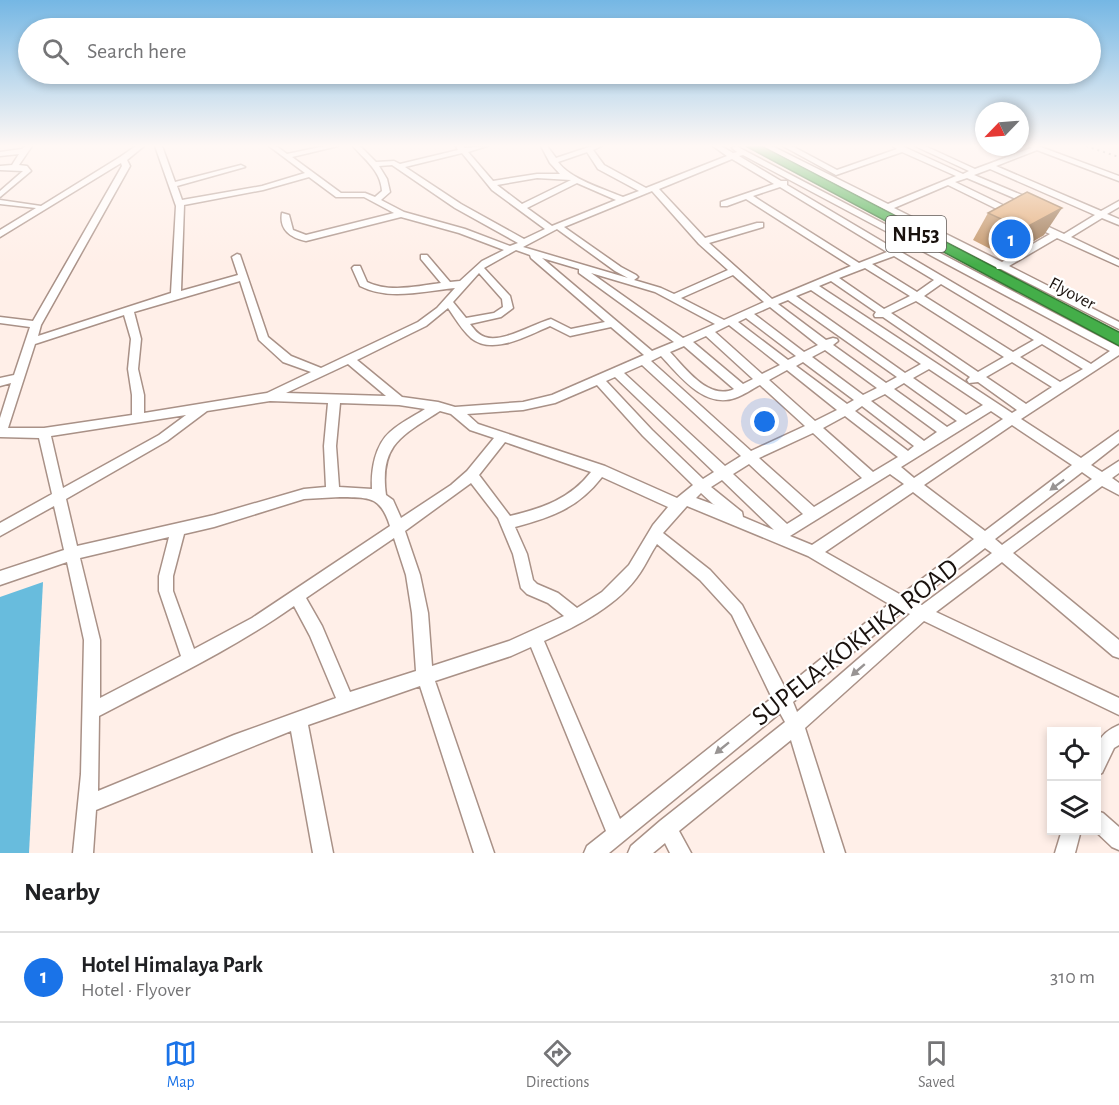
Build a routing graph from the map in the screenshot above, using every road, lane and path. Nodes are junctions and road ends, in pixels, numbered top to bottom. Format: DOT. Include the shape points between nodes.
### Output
graph roads {
  1 [pos="173,185"];
  2 [pos="69,186"];
  3 [pos="79,186"];
  4 [pos="115,186"];
  5 [pos="271,186"];
  6 [pos="327,186"];
  7 [pos="386,186"];
  8 [pos="428,186"];
  9 [pos="493,186"];
  10 [pos="559,186"];
  11 [pos="590,186"];
  12 [pos="643,186"];
  13 [pos="657,186"];
  14 [pos="776,186"];
  15 [pos="784,186"];
  16 [pos="808,186"];
  17 [pos="809,186"];
  18 [pos="839,186"];
  19 [pos="843,186"];
  20 [pos="939,186"];
  21 [pos="956,186"];
  22 [pos="995,186"];
  23 [pos="1037,186"];
  24 [pos="650,189"];
  25 [pos="747,196"];
  26 [pos="376,200"];
  27 [pos="622,200"];
  28 [pos="0,202"];
  29 [pos="1073,202"];
  30 [pos="179,203"];
  31 [pos="1119,203"];
  32 [pos="724,204"];
  33 [pos="37,206"];
  34 [pos="1043,206"];
  35 [pos="521,208"];
  36 [pos="851,208"];
  37 [pos="886,208"];
  38 [pos="1061,208"];
  39 [pos="401,214"];
  40 [pos="1100,214"];
  41 [pos="285,215"];
  42 [pos="1018,215"];
  43 [pos="834,216"];
  44 [pos="1028,220"];
  45 [pos="1119,222"];
  46 [pos="760,225"];
  47 [pos="555,227"];
  48 [pos="0,228"];
  49 [pos="0,234"];
  50 [pos="1061,236"];
  51 [pos="702,242"];
  52 [pos="916,243"];
  53 [pos="519,247"];
  54 [pos="892,251"];
  55 [pos="237,257"];
  56 [pos="424,257"];
  57 [pos="1119,263"];
  58 [pos="861,264"];
  59 [pos="574,265"];
  60 [pos="357,267"];
  61 [pos="1000,267"];
  62 [pos="479,268"];
  63 [pos="735,270"];
  64 [pos="243,276"];
  65 [pos="831,277"];
  66 [pos="940,280"];
  67 [pos="463,284"];
  68 [pos="447,285"];
  69 [pos="812,286"];
  70 [pos="658,290"];
  71 [pos="176,295"];
  72 [pos="788,296"];
  73 [pos="918,296"];
  74 [pos="674,298"];
  75 [pos="448,302"];
  76 [pos="771,303"];
  77 [pos="128,310"];
  78 [pos="883,313"];
  79 [pos="747,314"];
  80 [pos="0,320"];
  81 [pos="464,321"];
  82 [pos="864,322"];
  83 [pos="614,323"];
  84 [pos="726,323"];
  85 [pos="36,325"];
  86 [pos="1119,326"];
  87 [pos="707,331"];
  88 [pos="1119,331"];
  89 [pos="845,336"];
  90 [pos="1041,340"];
  91 [pos="683,341"];
  92 [pos="31,342"];
  93 [pos="827,344"];
  94 [pos="1119,348"];
  95 [pos="663,351"];
  96 [pos="1012,356"];
  97 [pos="647,357"];
  98 [pos="803,357"];
  99 [pos="349,359"];
  100 [pos="785,365"];
  101 [pos="928,365"];
  102 [pos="1091,369"];
  103 [pos="616,371"];
  104 [pos="322,372"];
  105 [pos="978,377"];
  106 [pos="19,378"];
  107 [pos="761,378"];
  108 [pos="904,378"];
  109 [pos="598,379"];
  110 [pos="0,382"];
  111 [pos="961,387"];
  112 [pos="1060,387"];
  113 [pos="886,389"];
  114 [pos="742,390"];
  115 [pos="270,397"];
  116 [pos="334,400"];
  117 [pos="399,401"];
  118 [pos="861,401"];
  119 [pos="438,405"];
  120 [pos="990,406"];
  121 [pos="205,407"];
  122 [pos="1026,410"];
  123 [pos="455,411"];
  124 [pos="844,411"];
  125 [pos="138,418"];
  126 [pos="1011,420"];
  127 [pos="966,421"];
  128 [pos="815,427"];
  129 [pos="1,433"];
  130 [pos="44,433"];
  131 [pos="947,433"];
  132 [pos="1119,435"];
  133 [pos="501,438"];
  134 [pos="924,447"];
  135 [pos="907,457"];
  136 [pos="748,458"];
  137 [pos="1083,465"];
  138 [pos="1119,465"];
  139 [pos="891,467"];
  140 [pos="600,470"];
  141 [pos="722,474"];
  142 [pos="472,475"];
  143 [pos="872,479"];
  144 [pos="1103,479"];
  145 [pos="913,485"];
  146 [pos="700,487"];
  147 [pos="1119,490"];
  148 [pos="333,492"];
  149 [pos="58,495"];
  150 [pos="380,497"];
  151 [pos="678,505"];
  152 [pos="813,515"];
  153 [pos="507,523"];
  154 [pos="747,525"];
  155 [pos="398,528"];
  156 [pos="178,529"];
  157 [pos="0,530"];
  158 [pos="655,534"];
  159 [pos="782,535"];
  160 [pos="984,540"];
  161 [pos="813,552"];
  162 [pos="1002,553"];
  163 [pos="71,554"];
  164 [pos="0,578"];
  165 [pos="297,597"];
  166 [pos="902,603"];
  167 [pos="924,612"];
  168 [pos="576,617"];
  169 [pos="535,637"];
  170 [pos="1119,650"];
  171 [pos="190,660"];
  172 [pos="424,676"];
  173 [pos="782,699"];
  174 [pos="346,702"];
  175 [pos="1119,707"];
  176 [pos="91,711"];
  177 [pos="297,720"];
  178 [pos="795,725"];
  179 [pos="1119,734"];
  180 [pos="1101,757"];
  181 [pos="88,804"];
  182 [pos="1101,824"];
  183 [pos="667,828"];
  184 [pos="617,834"];
  185 [pos="1071,835"];
  186 [pos="1119,840"];
  187 [pos="83,853"];
  188 [pos="323,853"];
  189 [pos="484,853"];
  190 [pos="594,853"];
  191 [pos="638,853"];
  192 [pos="681,853"];
  193 [pos="835,853"];
  194 [pos="1065,853"];
  1 -- 30 [label="street"];
  2 -- 33 [label="street"];
  3 -- 49 [label="street"];
  4 -- 85 [label="street"];
  5 -- 30 [label="street"];
  6 -- 26 [label="street" via="339,195 365,195"];
  7 -- 26 [label="street" via="384,194"];
  8 -- 53 [label="street"];
  9 -- 35 [label="street"];
  10 -- 35 [label="street"];
  11 -- 27 [label="street"];
  12 -- 24 [label="street"];
  13 -- 24 [label="street"];
  14 -- 25 [label="street"];
  15 -- 43 [label="street"];
  16 -- 36 [label="street"];
  17 -- 94 [label="highway, Flyover / NH53"];
  18 -- 88 [label="highway, Flyover / NH53"];
  19 -- 37 [label="street"];
  20 -- 37 [label="street"];
  21 -- 42 [label="street"];
  22 -- 34 [label="street"];
  23 -- 29 [label="street"];
  24 -- 27 [label="street"];
  24 -- 51 [label="street"];
  25 -- 32 [label="street"];
  25 -- 58 [label="street"];
  26 -- 39 [label="street"];
  27 -- 47 [label="street"];
  28 -- 33 [label="street"];
  29 -- 38 [label="street"];
  29 -- 40 [label="street"];
  30 -- 71 [label="street"];
  31 -- 40 [label="street"];
  33 -- 48 [label="street"];
  35 -- 47 [label="street"];
  36 -- 43 [label="street"];
  36 -- 52 [label="street"];
  37 -- 61 [label="street"];
  39 -- 41 [label="street" via="306,238 290,231"];
  39 -- 53 [label="street"];
  40 -- 45 [label="street"];
  40 -- 50 [label="street"];
  43 -- 54 [label="street"];
  44 -- 50 [label="street"];
  46 -- 51 [label="street"];
  47 -- 53 [label="street"];
  47 -- 70 [label="street"];
  50 -- 57 [label="street"];
  50 -- 61 [label="street"];
  51 -- 63 [label="street"];
  52 -- 54 [label="street"];
  52 -- 94 [label="street"];
  53 -- 59 [label="street"];
  53 -- 62 [label="street"];
  53 -- 83 [label="street"];
  54 -- 58 [label="street"];
  54 -- 66 [label="street"];
  55 -- 64 [label="street"];
  56 -- 68 [label="street"];
  58 -- 65 [label="street"];
  58 -- 73 [label="street"];
  59 -- 70 [label="street"];
  59 -- 91 [label="street"];
  60 -- 68 [label="street" via="363,284 372,289"];
  61 -- 86 [label="street"];
  62 -- 67 [label="street"];
  62 -- 81 [label="street" via="507,298 508,308 497,315"];
  63 -- 74 [label="street"];
  63 -- 76 [label="street"];
  64 -- 71 [label="street"];
  64 -- 104 [label="street" via="263,338 287,359"];
  65 -- 69 [label="street"];
  65 -- 78 [label="street"];
  66 -- 73 [label="street"];
  66 -- 90 [label="street"];
  67 -- 68 [label="street"];
  67 -- 75 [label="street"];
  69 -- 72 [label="street"];
  69 -- 82 [label="street"];
  70 -- 74 [label="street"];
  71 -- 77 [label="street"];
  72 -- 76 [label="street"];
  72 -- 89 [label="street"];
  73 -- 78 [label="street"];
  73 -- 96 [label="street"];
  74 -- 84 [label="street"];
  75 -- 81 [label="street"];
  75 -- 99 [label="street" via="422,324"];
  76 -- 79 [label="street"];
  76 -- 93 [label="street"];
  77 -- 92 [label="street"];
  77 -- 125 [label="street" via="136,339 133,369"];
  78 -- 82 [label="street"];
  78 -- 105 [label="street"];
  79 -- 84 [label="street"];
  79 -- 98 [label="street"];
  80 -- 85 [label="street"];
  81 -- 83 [label="street" via="475,336 487,340 510,338 551,322 570,333"];
  82 -- 101 [label="street"];
  83 -- 97 [label="street"];
  84 -- 87 [label="street"];
  84 -- 100 [label="street"];
  85 -- 92 [label="street"];
  87 -- 91 [label="street"];
  87 -- 107 [label="street"];
  89 -- 93 [label="street"];
  89 -- 108 [label="street"];
  90 -- 96 [label="street"];
  90 -- 102 [label="street"];
  91 -- 95 [label="street"];
  91 -- 114 [label="street"];
  92 -- 106 [label="street"];
  93 -- 98 [label="street"];
  93 -- 113 [label="street"];
  94 -- 102 [label="street"];
  95 -- 97 [label="street"];
  95 -- 114 [label="street" via="705,392 724,397"];
  96 -- 105 [label="street"];
  96 -- 112 [label="street"];
  97 -- 103 [label="street"];
  97 -- 136 [label="street"];
  98 -- 100 [label="street"];
  98 -- 118 [label="street"];
  99 -- 104 [label="street"];
  99 -- 117 [label="street"];
  100 -- 107 [label="street"];
  100 -- 124 [label="street"];
  101 -- 108 [label="street"];
  101 -- 111 [label="street"];
  102 -- 112 [label="street"];
  103 -- 109 [label="street"];
  103 -- 141 [label="street"];
  104 -- 115 [label="street"];
  105 -- 111 [label="street"];
  105 -- 122 [label="street"];
  106 -- 110 [label="street"];
  106 -- 129 [label="street"];
  107 -- 114 [label="street"];
  107 -- 128 [label="street"];
  108 -- 113 [label="street"];
  108 -- 127 [label="street"];
  109 -- 123 [label="street" via="555,399 523,406"];
  109 -- 146 [label="street"];
  111 -- 120 [label="street"];
  112 -- 122 [label="street"];
  113 -- 118 [label="street"];
  113 -- 131 [label="street"];
  115 -- 116 [label="street"];
  115 -- 121 [label="street"];
  116 -- 117 [label="street"];
  116 -- 148 [label="street" via="330,446"];
  117 -- 119 [label="street"];
  118 -- 124 [label="street"];
  118 -- 134 [label="street"];
  119 -- 123 [label="street"];
  119 -- 150 [label="street" via="389,442 377,477"];
  120 -- 126 [label="street"];
  120 -- 127 [label="street"];
  121 -- 125 [label="street"];
  121 -- 149 [label="street" via="163,438"];
  122 -- 126 [label="street"];
  123 -- 133 [label="street" via="474,427"];
  124 -- 128 [label="street"];
  124 -- 135 [label="street"];
  125 -- 130 [label="street"];
  126 -- 137 [label="street"];
  126 -- 145 [label="street"];
  127 -- 131 [label="street"];
  128 -- 136 [label="street"];
  128 -- 143 [label="street"];
  129 -- 130 [label="street"];
  130 -- 149 [label="street"];
  131 -- 134 [label="street"];
  132 -- 137 [label="street, SUPELA-KOKHKA ROAD"];
  133 -- 140 [label="street"];
  133 -- 142 [label="street"];
  134 -- 135 [label="street"];
  135 -- 139 [label="street"];
  136 -- 141 [label="street"];
  136 -- 152 [label="street"];
  137 -- 144 [label="street"];
  137 -- 160 [label="street, SUPELA-KOKHKA ROAD, one-way"];
  138 -- 144 [label="street"];
  139 -- 143 [label="street"];
  139 -- 145 [label="street"];
  140 -- 151 [label="street"];
  140 -- 153 [label="street" via="575,500"];
  141 -- 146 [label="street"];
  141 -- 159 [label="street"];
  142 -- 153 [label="street"];
  142 -- 155 [label="street"];
  143 -- 152 [label="street"];
  144 -- 147 [label="street"];
  144 -- 162 [label="street"];
  145 -- 160 [label="street"];
  145 -- 161 [label="street"];
  146 -- 151 [label="street"];
  146 -- 154 [label="street"];
  148 -- 150 [label="street"];
  148 -- 156 [label="street" via="294,497"];
  149 -- 157 [label="street"];
  149 -- 163 [label="street"];
  150 -- 155 [label="street" via="388,504"];
  151 -- 154 [label="street" via="685,499"];
  151 -- 158 [label="street"];
  152 -- 159 [label="street"];
  153 -- 168 [label="street" via="520,554 526,583"];
  154 -- 159 [label="street"];
  155 -- 165 [label="street"];
  155 -- 172 [label="street" via="420,613"];
  156 -- 163 [label="street"];
  156 -- 171 [label="street" via="166,591"];
  158 -- 168 [label="street" via="634,570 607,597"];
  158 -- 173 [label="street" via="705,574 737,610"];
  159 -- 161 [label="street"];
  160 -- 162 [label="street"];
  160 -- 166 [label="street, SUPELA-KOKHKA ROAD"];
  161 -- 166 [label="street"];
  162 -- 167 [label="street"];
  162 -- 170 [label="street"];
  163 -- 164 [label="street"];
  163 -- 176 [label="street" via="92,640"];
  165 -- 171 [label="street"];
  165 -- 174 [label="street"];
  166 -- 167 [label="street"];
  166 -- 173 [label="street, SUPELA-KOKHKA ROAD"];
  167 -- 175 [label="street"];
  167 -- 178 [label="street, one-way"];
  168 -- 169 [label="street"];
  169 -- 172 [label="street"];
  169 -- 184 [label="street"];
  171 -- 176 [label="street"];
  172 -- 174 [label="street"];
  172 -- 189 [label="street"];
  173 -- 178 [label="street"];
  173 -- 184 [label="street, SUPELA-KOKHKA ROAD, one-way"];
  174 -- 177 [label="street"];
  176 -- 181 [label="street"];
  177 -- 181 [label="street"];
  177 -- 188 [label="street"];
  178 -- 183 [label="street"];
  178 -- 193 [label="street"];
  179 -- 180 [label="street" via="1108,742"];
  181 -- 187 [label="street"];
  182 -- 186 [label="street"];
  183 -- 191 [label="street"];
  183 -- 192 [label="street"];
  184 -- 190 [label="street, SUPELA-KOKHKA ROAD"];
  185 -- 194 [label="street"];
}
